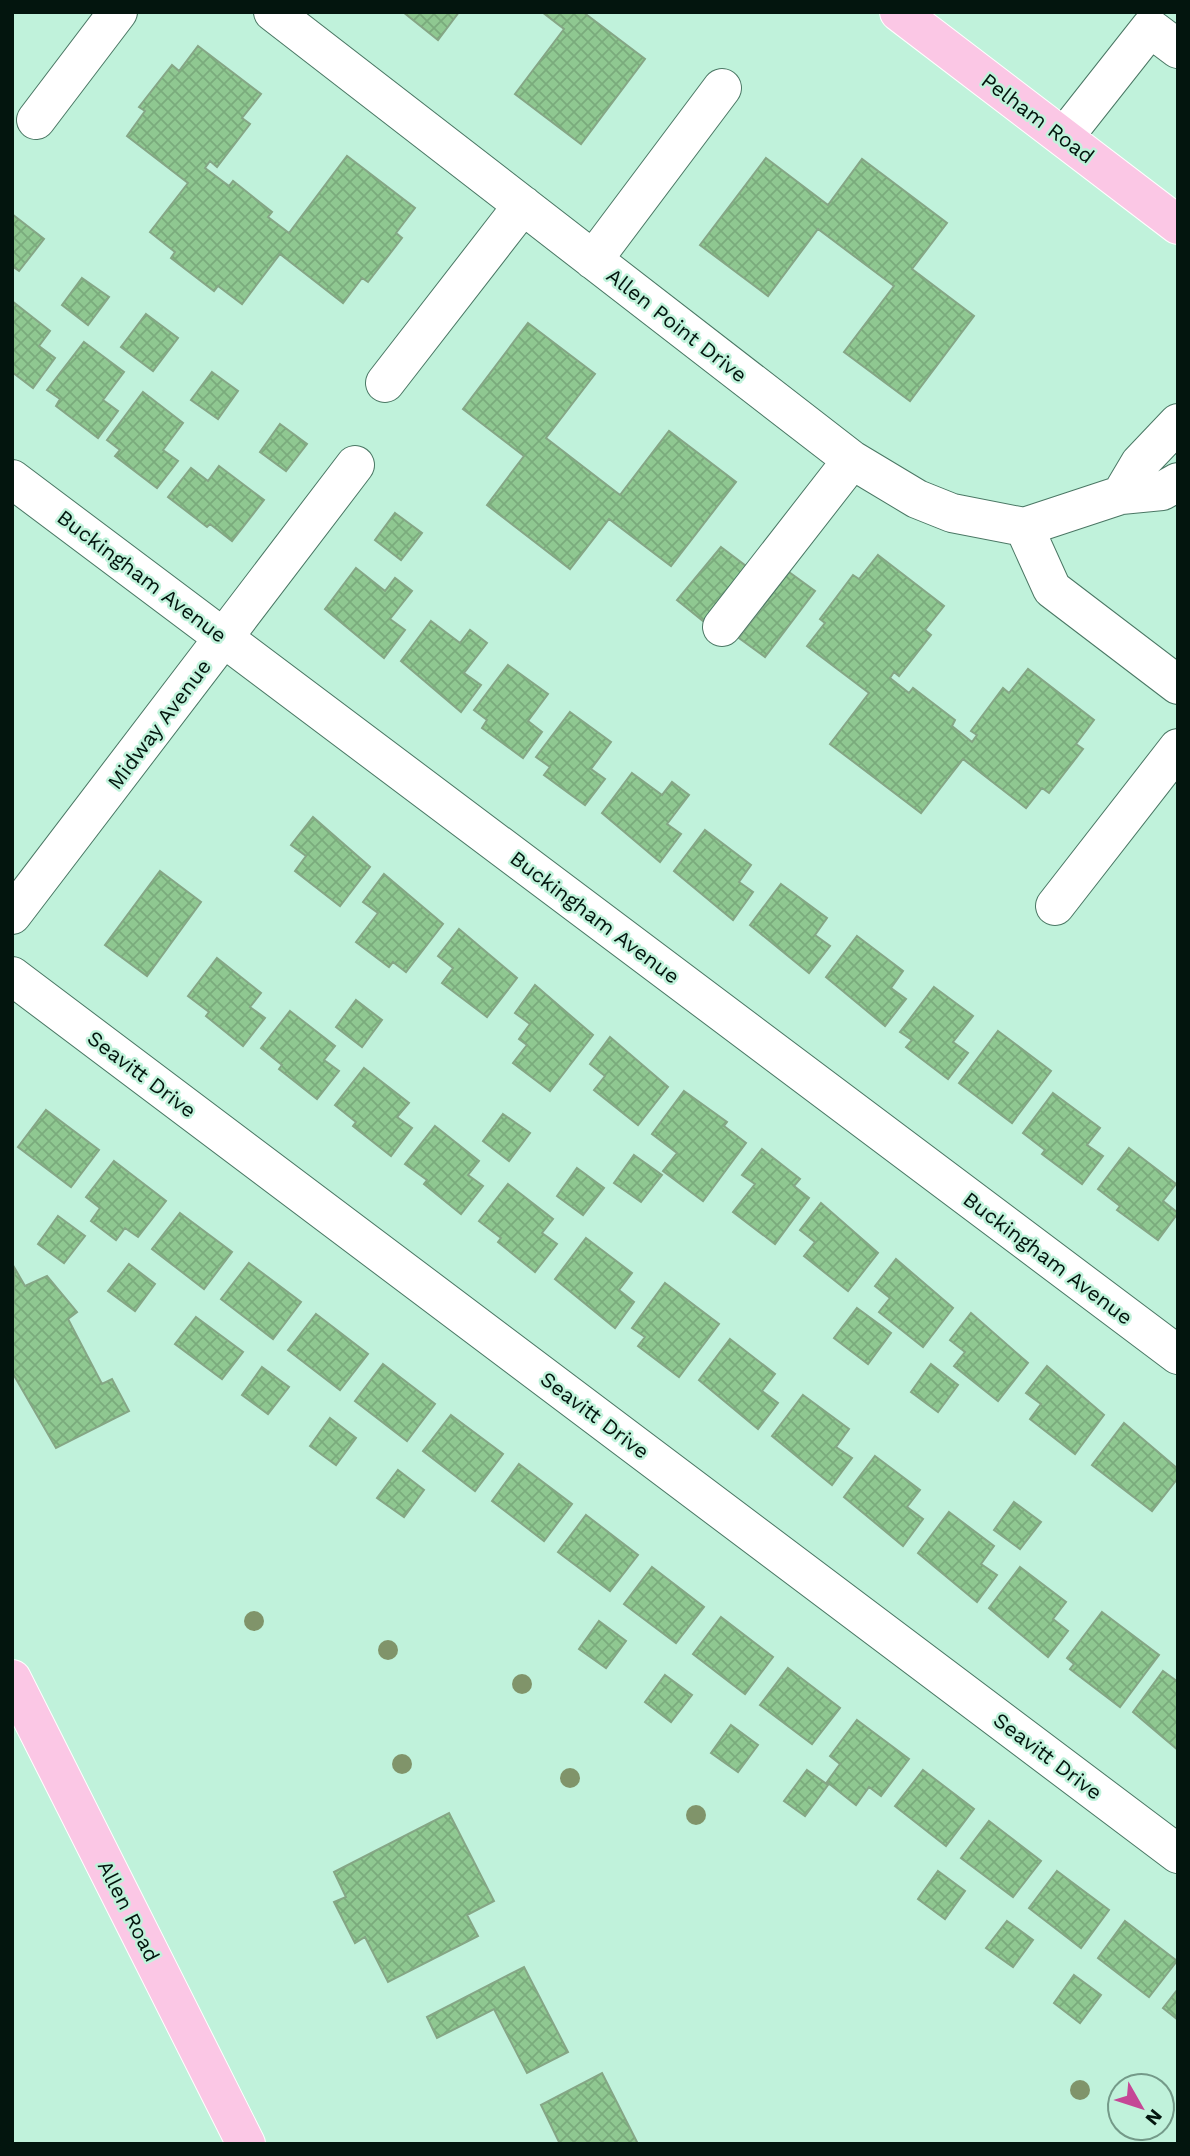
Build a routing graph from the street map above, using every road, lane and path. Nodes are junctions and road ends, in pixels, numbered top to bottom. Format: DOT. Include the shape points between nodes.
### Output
graph roads {
  1 [pos="118,12"];
  2 [pos="273,12"];
  3 [pos="921,19"];
  4 [pos="1155,25"];
  5 [pos="722,88"];
  6 [pos="36,120"];
  7 [pos="1064,137"];
  8 [pos="523,205"];
  9 [pos="1178,225"];
  10 [pos="593,260"];
  11 [pos="385,383"];
  12 [pos="1178,423"];
  13 [pos="852,460"];
  14 [pos="355,465"];
  15 [pos="12,479"];
  16 [pos="1178,482"];
  17 [pos="1121,495"];
  18 [pos="1024,527"];
  19 [pos="722,627"];
  20 [pos="225,638"];
  21 [pos="1178,685"];
  22 [pos="1178,748"];
  23 [pos="1055,906"];
  24 [pos="12,915"];
  25 [pos="12,976"];
  26 [pos="1178,1355"];
  27 [pos="14,1685"];
  28 [pos="1178,1854"];
  29 [pos="246,2144"];
  1 -- 6 [label="street"];
  2 -- 8 [label="street, Allen Point Drive"];
  3 -- 7 [label="main road, Pelham Road"];
  4 -- 7 [label="street"];
  5 -- 10 [label="street"];
  7 -- 9 [label="main road, Pelham Road"];
  8 -- 10 [label="street, Allen Point Drive"];
  8 -- 11 [label="street"];
  10 -- 13 [label="street, Allen Point Drive"];
  12 -- 17 [label="street" via="1140,463"];
  13 -- 18 [label="street, Allen Point Drive" via="917,499 952,513"];
  13 -- 19 [label="street"];
  14 -- 20 [label="street, Midway Avenue"];
  15 -- 20 [label="street, Buckingham Avenue"];
  16 -- 17 [label="street, Allen Point Drive" via="1162,491"];
  17 -- 18 [label="street, Allen Point Drive"];
  18 -- 21 [label="street" via="1052,589"];
  20 -- 24 [label="street, Midway Avenue"];
  20 -- 26 [label="street, Buckingham Avenue"];
  22 -- 23 [label="street"];
  25 -- 28 [label="street, Seavitt Drive"];
  27 -- 29 [label="main road, Allen Road"];
}
